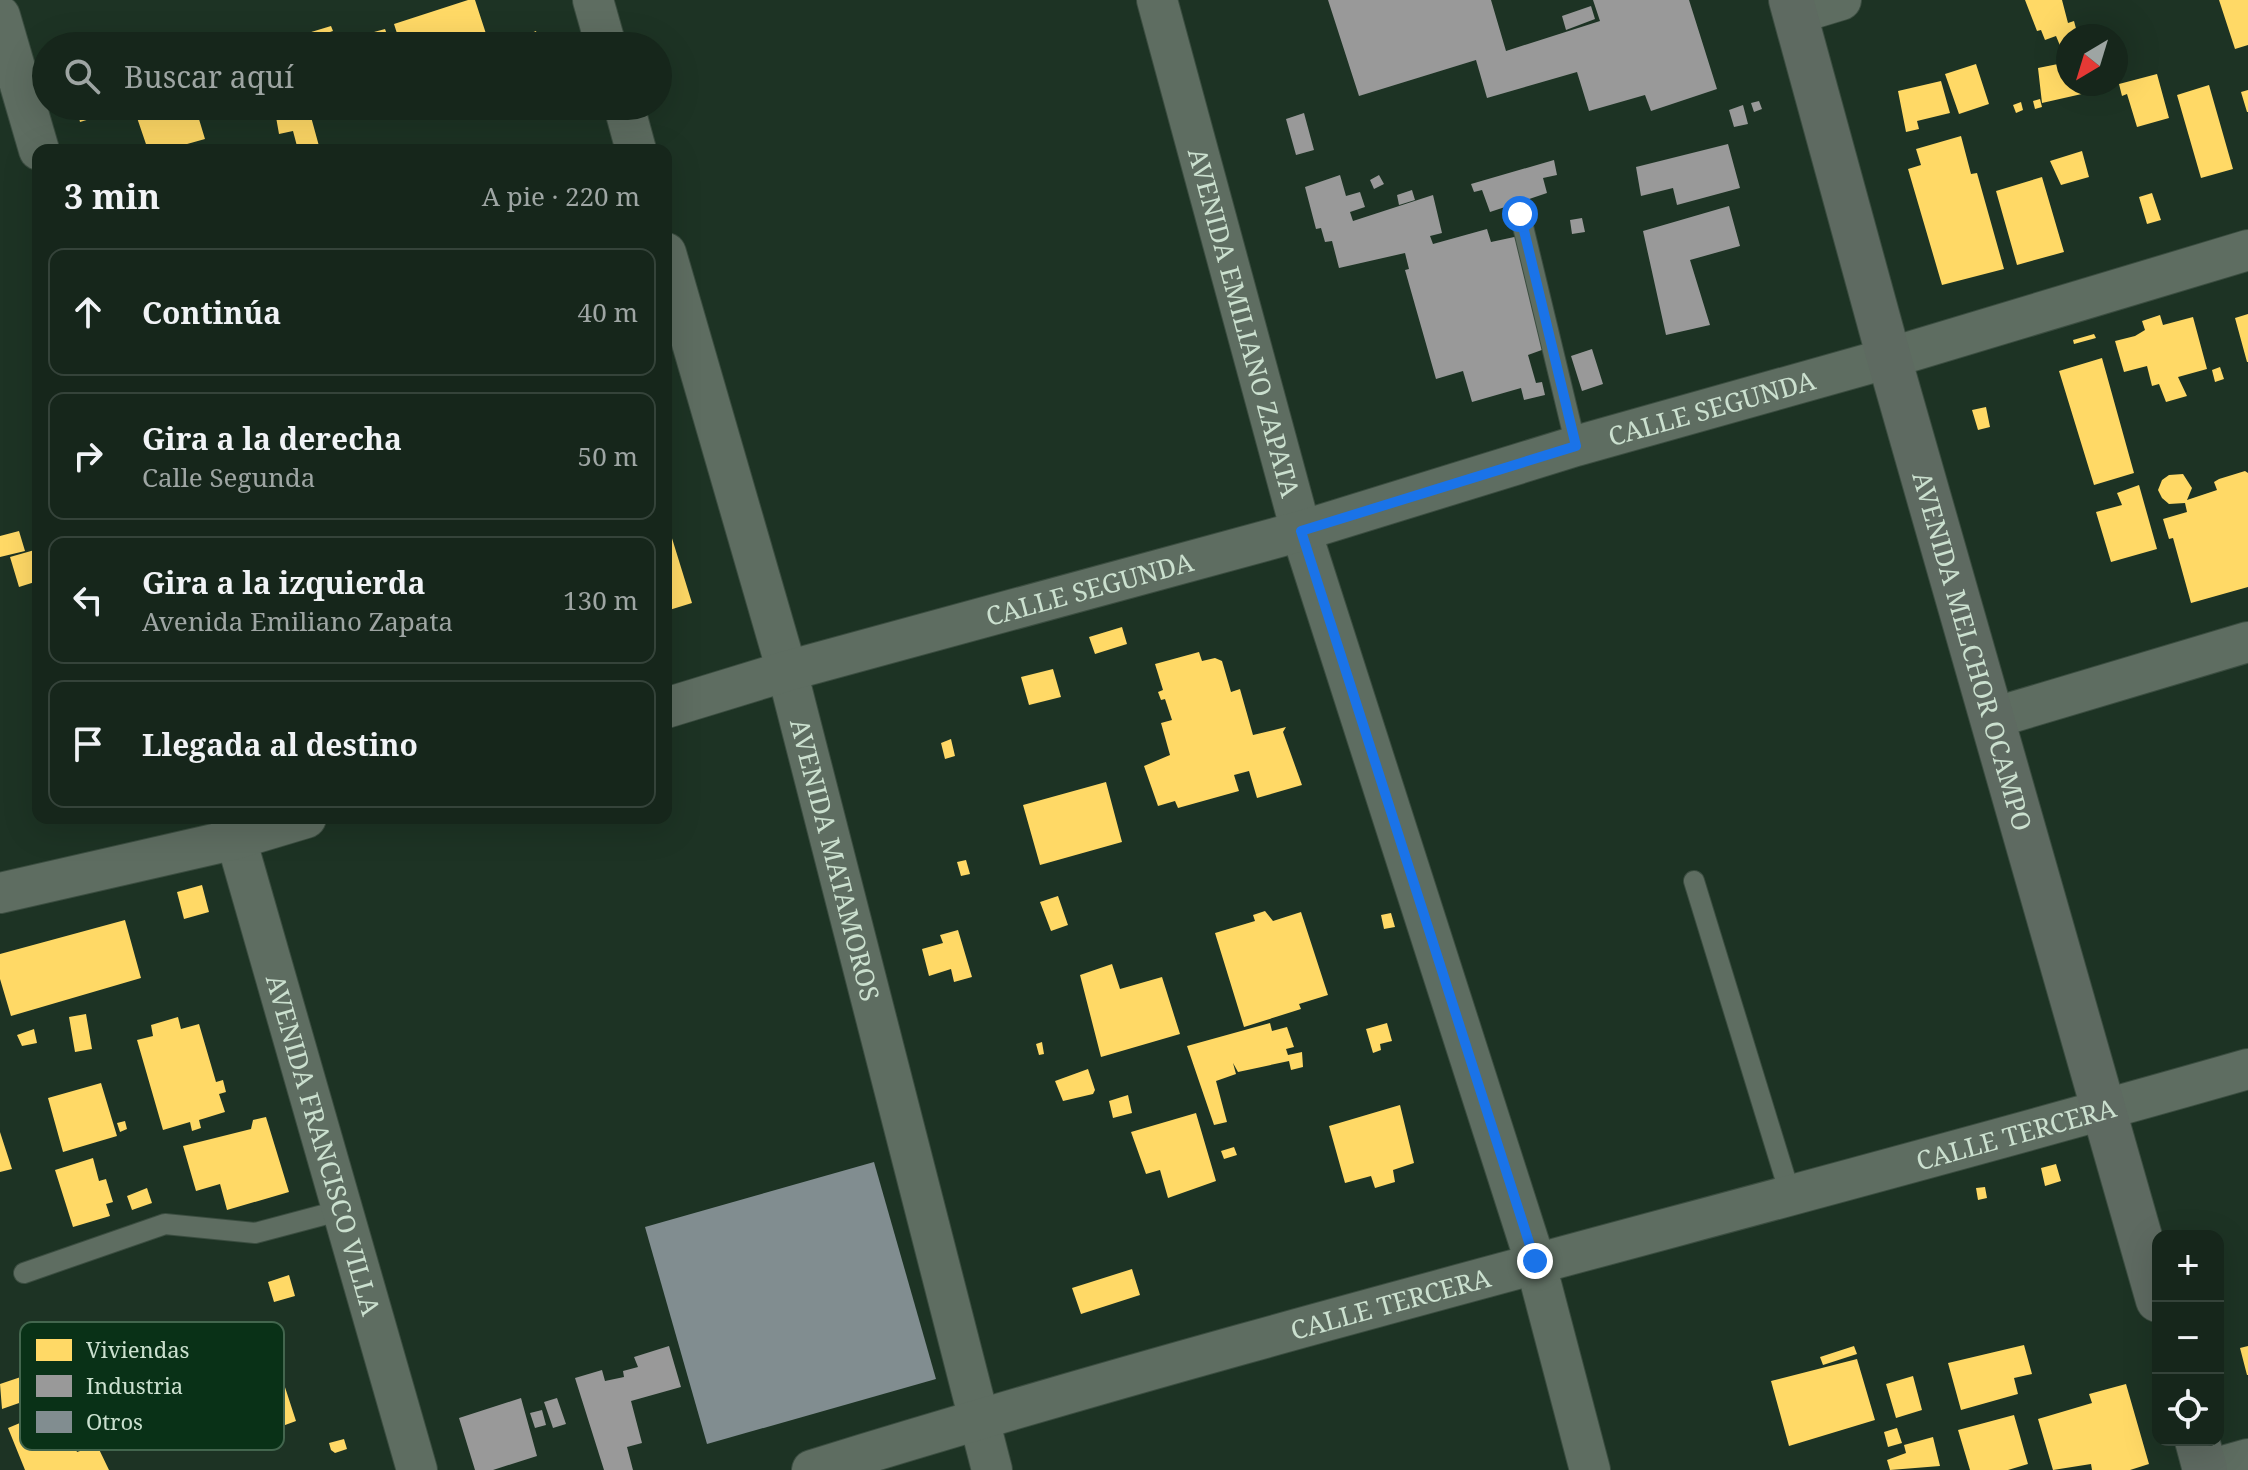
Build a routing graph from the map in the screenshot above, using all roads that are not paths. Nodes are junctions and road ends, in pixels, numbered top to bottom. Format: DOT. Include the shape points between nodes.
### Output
graph roads {
  1 [pos="593,0"];
  2 [pos="1157,0"];
  3 [pos="1841,0"];
  4 [pos="1793,7"];
  5 [pos="0,16"];
  6 [pos="602,32"];
  7 [pos="628,120"];
  8 [pos="37,144"];
  9 [pos="634,144"];
  10 [pos="1520,214"];
  11 [pos="2248,250"];
  12 [pos="672,274"];
  13 [pos="1889,358"];
  14 [pos="1576,446"];
  15 [pos="1301,531"];
  16 [pos="2248,642"];
  17 [pos="787,671"];
  18 [pos="672,706"];
  19 [pos="1993,718"];
  20 [pos="266,824"];
  21 [pos="233,829"];
  22 [pos="1694,881"];
  23 [pos="0,893"];
  24 [pos="2248,1069"];
  25 [pos="2105,1110"];
  26 [pos="1790,1194"];
  27 [pos="342,1210"];
  28 [pos="1535,1261"];
  29 [pos="24,1273"];
  30 [pos="2152,1278"];
  31 [pos="977,1419"];
  32 [pos="2199,1446"];
  33 [pos="2248,1459"];
  34 [pos="417,1470"];
  35 [pos="812,1470"];
  36 [pos="992,1470"];
  37 [pos="1590,1470"];
  38 [pos="2207,1470"];
  1 -- 6 [label="street"];
  2 -- 15 [label="street, AVENIDA EMILIANO ZAPATA"];
  3 -- 4 [label="street"];
  4 -- 13 [label="main road, AVENIDA MELCHOR OCAMPO"];
  5 -- 8 [label="street"];
  7 -- 9 [label="street"];
  10 -- 14 [label="lane"];
  11 -- 13 [label="street, CALLE SEGUNDA"];
  12 -- 17 [label="street, AVENIDA MATAMOROS"];
  13 -- 14 [label="street, CALLE SEGUNDA"];
  13 -- 19 [label="main road, AVENIDA MELCHOR OCAMPO"];
  14 -- 15 [label="street, CALLE SEGUNDA"];
  15 -- 17 [label="street, CALLE SEGUNDA"];
  15 -- 28 [label="street, AVENIDA EMILIANO ZAPATA"];
  16 -- 19 [label="street"];
  17 -- 18 [label="street, CALLE SEGUNDA"];
  17 -- 31 [label="street, AVENIDA MATAMOROS"];
  19 -- 25 [label="main road, AVENIDA MELCHOR OCAMPO"];
  20 -- 21 [label="street"];
  21 -- 23 [label="street"];
  21 -- 27 [label="street, AVENIDA FRANCISCO VILLA"];
  22 -- 26 [label="lane"];
  24 -- 25 [label="street, CALLE TERCERA"];
  25 -- 26 [label="street, CALLE TERCERA"];
  25 -- 30 [label="main road, AVENIDA MELCHOR OCAMPO"];
  26 -- 28 [label="street, CALLE TERCERA"];
  27 -- 29 [label="lane" via="255,1233 165,1224"];
  27 -- 34 [label="street, AVENIDA FRANCISCO VILLA"];
  28 -- 31 [label="street, CALLE TERCERA"];
  28 -- 37 [label="street, AVENIDA EMILIANO ZAPATA"];
  31 -- 35 [label="street, CALLE TERCERA"];
  31 -- 36 [label="street, AVENIDA MATAMOROS"];
  32 -- 38 [label="main road"];
  33 -- 38 [label="street"];
}
